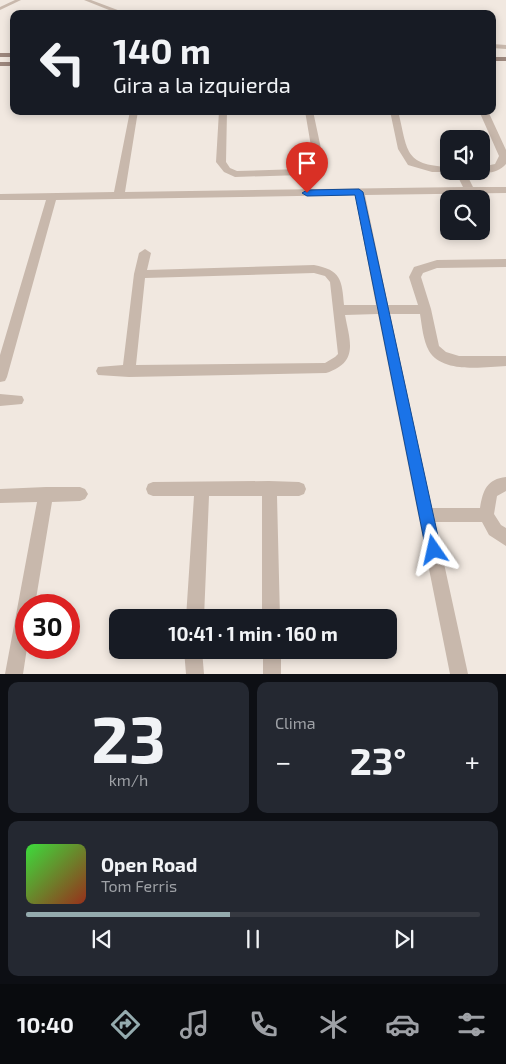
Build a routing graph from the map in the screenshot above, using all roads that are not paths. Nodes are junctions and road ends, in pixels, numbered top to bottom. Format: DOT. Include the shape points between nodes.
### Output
graph roads {
  1 [pos="19,0"];
  2 [pos="86,0"];
  3 [pos="0,9"];
  4 [pos="114,10"];
  5 [pos="133,115"];
  6 [pos="223,115"];
  7 [pos="310,115"];
  8 [pos="395,115"];
  9 [pos="485,115"];
  10 [pos="440,170"];
  11 [pos="490,170"];
  12 [pos="271,173"];
  13 [pos="464,180"];
  14 [pos="469,190"];
  15 [pos="490,190"];
  16 [pos="506,190"];
  17 [pos="440,191"];
  18 [pos="359,192"];
  19 [pos="272,193"];
  20 [pos="120,195"];
  21 [pos="0,196"];
  22 [pos="52,196"];
  23 [pos="145,253"];
  24 [pos="506,264"];
  25 [pos="140,274"];
  26 [pos="424,309"];
  27 [pos="338,310"];
  28 [pos="383,311"];
  29 [pos="506,361"];
  30 [pos="103,372"];
  31 [pos="130,372"];
  32 [pos="0,376"];
  33 [pos="0,400"];
  34 [pos="17,400"];
  35 [pos="506,484"];
  36 [pos="269,488"];
  37 [pos="154,489"];
  38 [pos="299,489"];
  39 [pos="202,490"];
  40 [pos="46,494"];
  41 [pos="80,494"];
  42 [pos="0,496"];
  43 [pos="427,515"];
  44 [pos="486,515"];
  45 [pos="506,538"];
  46 [pos="195,609"];
  47 [pos="271,609"];
  48 [pos="194,659"];
  49 [pos="272,659"];
  50 [pos="14,674"];
  51 [pos="194,674"];
  52 [pos="272,674"];
  53 [pos="459,674"];
  1 -- 3 [label="lane"];
  2 -- 4 [label="lane"];
  5 -- 20 [label="street"];
  6 -- 12 [label="street" via="223,167 235,174"];
  7 -- 12 [label="street" via="318,158 316,165 302,172"];
  8 -- 10 [label="street" via="408,160 419,169"];
  9 -- 11 [label="street" via="504,156 503,163"];
  12 -- 19 [label="street"];
  13 -- 14 [label="street"];
  15 -- 16 [label="street"];
  17 -- 18 [label="street"];
  18 -- 19 [label="street"];
  18 -- 28 [label="street"];
  19 -- 20 [label="street"];
  20 -- 22 [label="street"];
  21 -- 22 [label="street"];
  22 -- 32 [label="street"];
  23 -- 25 [label="street"];
  24 -- 26 [label="street" via="437,264 418,270 415,276"];
  25 -- 27 [label="street" via="327,270 336,284"];
  25 -- 31 [label="street"];
  26 -- 28 [label="street"];
  26 -- 29 [label="street" via="434,349 444,357 460,362"];
  27 -- 28 [label="street"];
  27 -- 31 [label="street" via="344,354 340,361 326,368"];
  28 -- 43 [label="street"];
  30 -- 31 [label="street"];
  33 -- 34 [label="street"];
  35 -- 44 [label="street" via="498,485 490,492"];
  36 -- 38 [label="street"];
  36 -- 39 [label="street"];
  36 -- 47 [label="street"];
  37 -- 39 [label="street"];
  39 -- 46 [label="street"];
  40 -- 41 [label="street"];
  40 -- 42 [label="street"];
  40 -- 50 [label="street"];
  43 -- 44 [label="street"];
  43 -- 53 [label="street"];
  44 -- 45 [label="street" via="495,530"];
  48 -- 51 [label="street"];
  49 -- 52 [label="street"];
}
